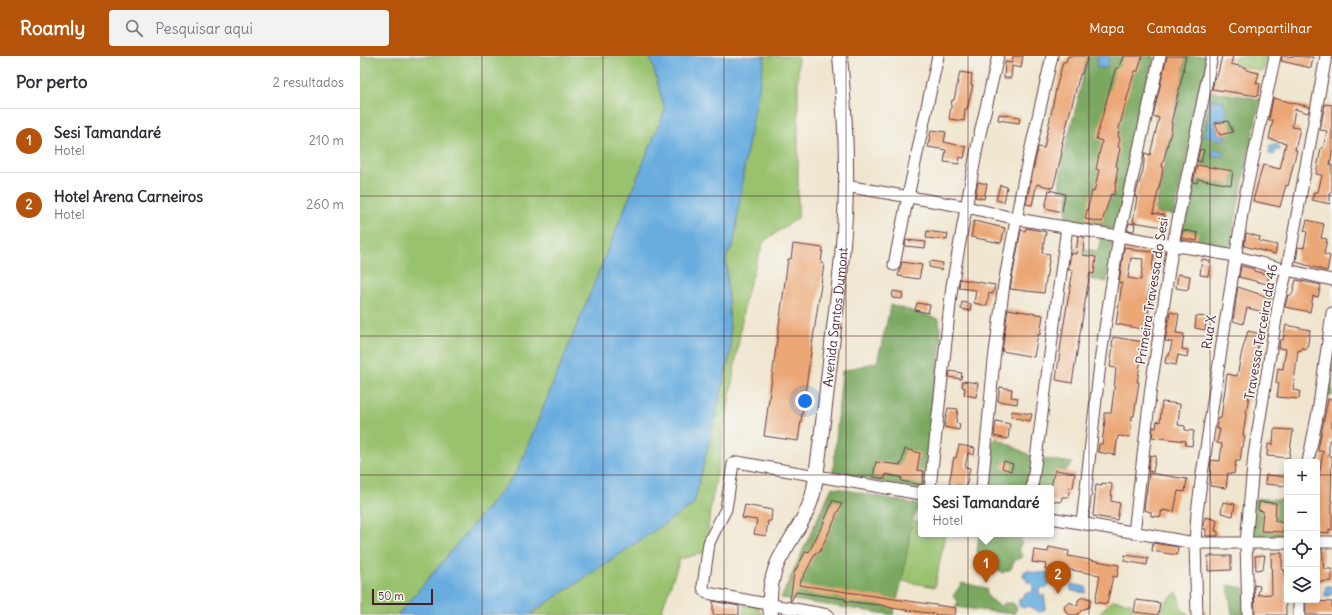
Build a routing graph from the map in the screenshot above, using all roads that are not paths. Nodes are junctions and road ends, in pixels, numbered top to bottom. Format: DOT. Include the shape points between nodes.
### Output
graph roads {
  1 [pos="840,56"];
  2 [pos="938,56"];
  3 [pos="998,56"];
  4 [pos="1052,56"];
  5 [pos="1160,56"];
  6 [pos="1212,56"];
  7 [pos="1275,56"];
  8 [pos="1326,56"];
  9 [pos="846,186"];
  10 [pos="908,196"];
  11 [pos="967,207"];
  12 [pos="1017,219"];
  13 [pos="1067,227"];
  14 [pos="1119,236"];
  15 [pos="1173,244"];
  16 [pos="1234,256"];
  17 [pos="894,265"];
  18 [pos="1286,270"];
  19 [pos="1332,280"];
  20 [pos="1332,313"];
  21 [pos="1309,459"];
  22 [pos="816,475"];
  23 [pos="930,485"];
  24 [pos="982,485"];
  25 [pos="1032,485"];
  26 [pos="918,493"];
  27 [pos="1054,518"];
  28 [pos="1082,523"];
  29 [pos="1134,533"];
  30 [pos="1320,542"];
  31 [pos="1332,542"];
  32 [pos="1195,543"];
  33 [pos="1246,543"];
  34 [pos="1284,543"];
  35 [pos="1299,603"];
  36 [pos="770,610"];
  37 [pos="828,615"];
  38 [pos="1197,615"];
  39 [pos="1248,615"];
  40 [pos="1299,615"];
  1 -- 9 [label="main road, Avenida Santos Dumont"];
  2 -- 10 [label="street"];
  3 -- 11 [label="street" via="978,142"];
  4 -- 12 [label="street"];
  5 -- 14 [label="street"];
  6 -- 15 [label="street, Primeira Travessa do Sesi"];
  7 -- 16 [label="street, Rua X"];
  8 -- 18 [label="street, Travessa Terceira da 46"];
  9 -- 10 [label="street"];
  9 -- 22 [label="main road, Avenida Santos Dumont" via="843,251"];
  10 -- 11 [label="street"];
  10 -- 17 [label="street"];
  11 -- 12 [label="street"];
  11 -- 23 [label="street" via="952,286"];
  12 -- 13 [label="street"];
  12 -- 24 [label="street" via="1004,284 994,360"];
  13 -- 14 [label="street"];
  13 -- 25 [label="street"];
  14 -- 15 [label="street"];
  14 -- 28 [label="street"];
  15 -- 16 [label="street"];
  15 -- 29 [label="street, Primeira Travessa do Sesi" via="1151,387"];
  16 -- 18 [label="street"];
  16 -- 32 [label="street, Rua X" via="1202,474"];
  18 -- 19 [label="street"];
  18 -- 33 [label="street, Travessa Terceira da 46" via="1254,455"];
  20 -- 21 [label="street"];
  22 -- 26 [label="street"];
  22 -- 36 [label="main road, Avenida Santos Dumont" via="806,514 778,562 772,584"];
  22 -- 36 [label="street" via="737,462 733,464 726,509 710,543 704,590"];
  27 -- 28 [label="street"];
  28 -- 29 [label="street"];
  29 -- 32 [label="street"];
  30 -- 31 [label="street"];
  32 -- 33 [label="street"];
  32 -- 38 [label="street, Rua X"];
  33 -- 34 [label="street"];
  33 -- 39 [label="street, Travessa Terceira da 46"];
  35 -- 40 [label="street"];
  36 -- 37 [label="street"];
}
